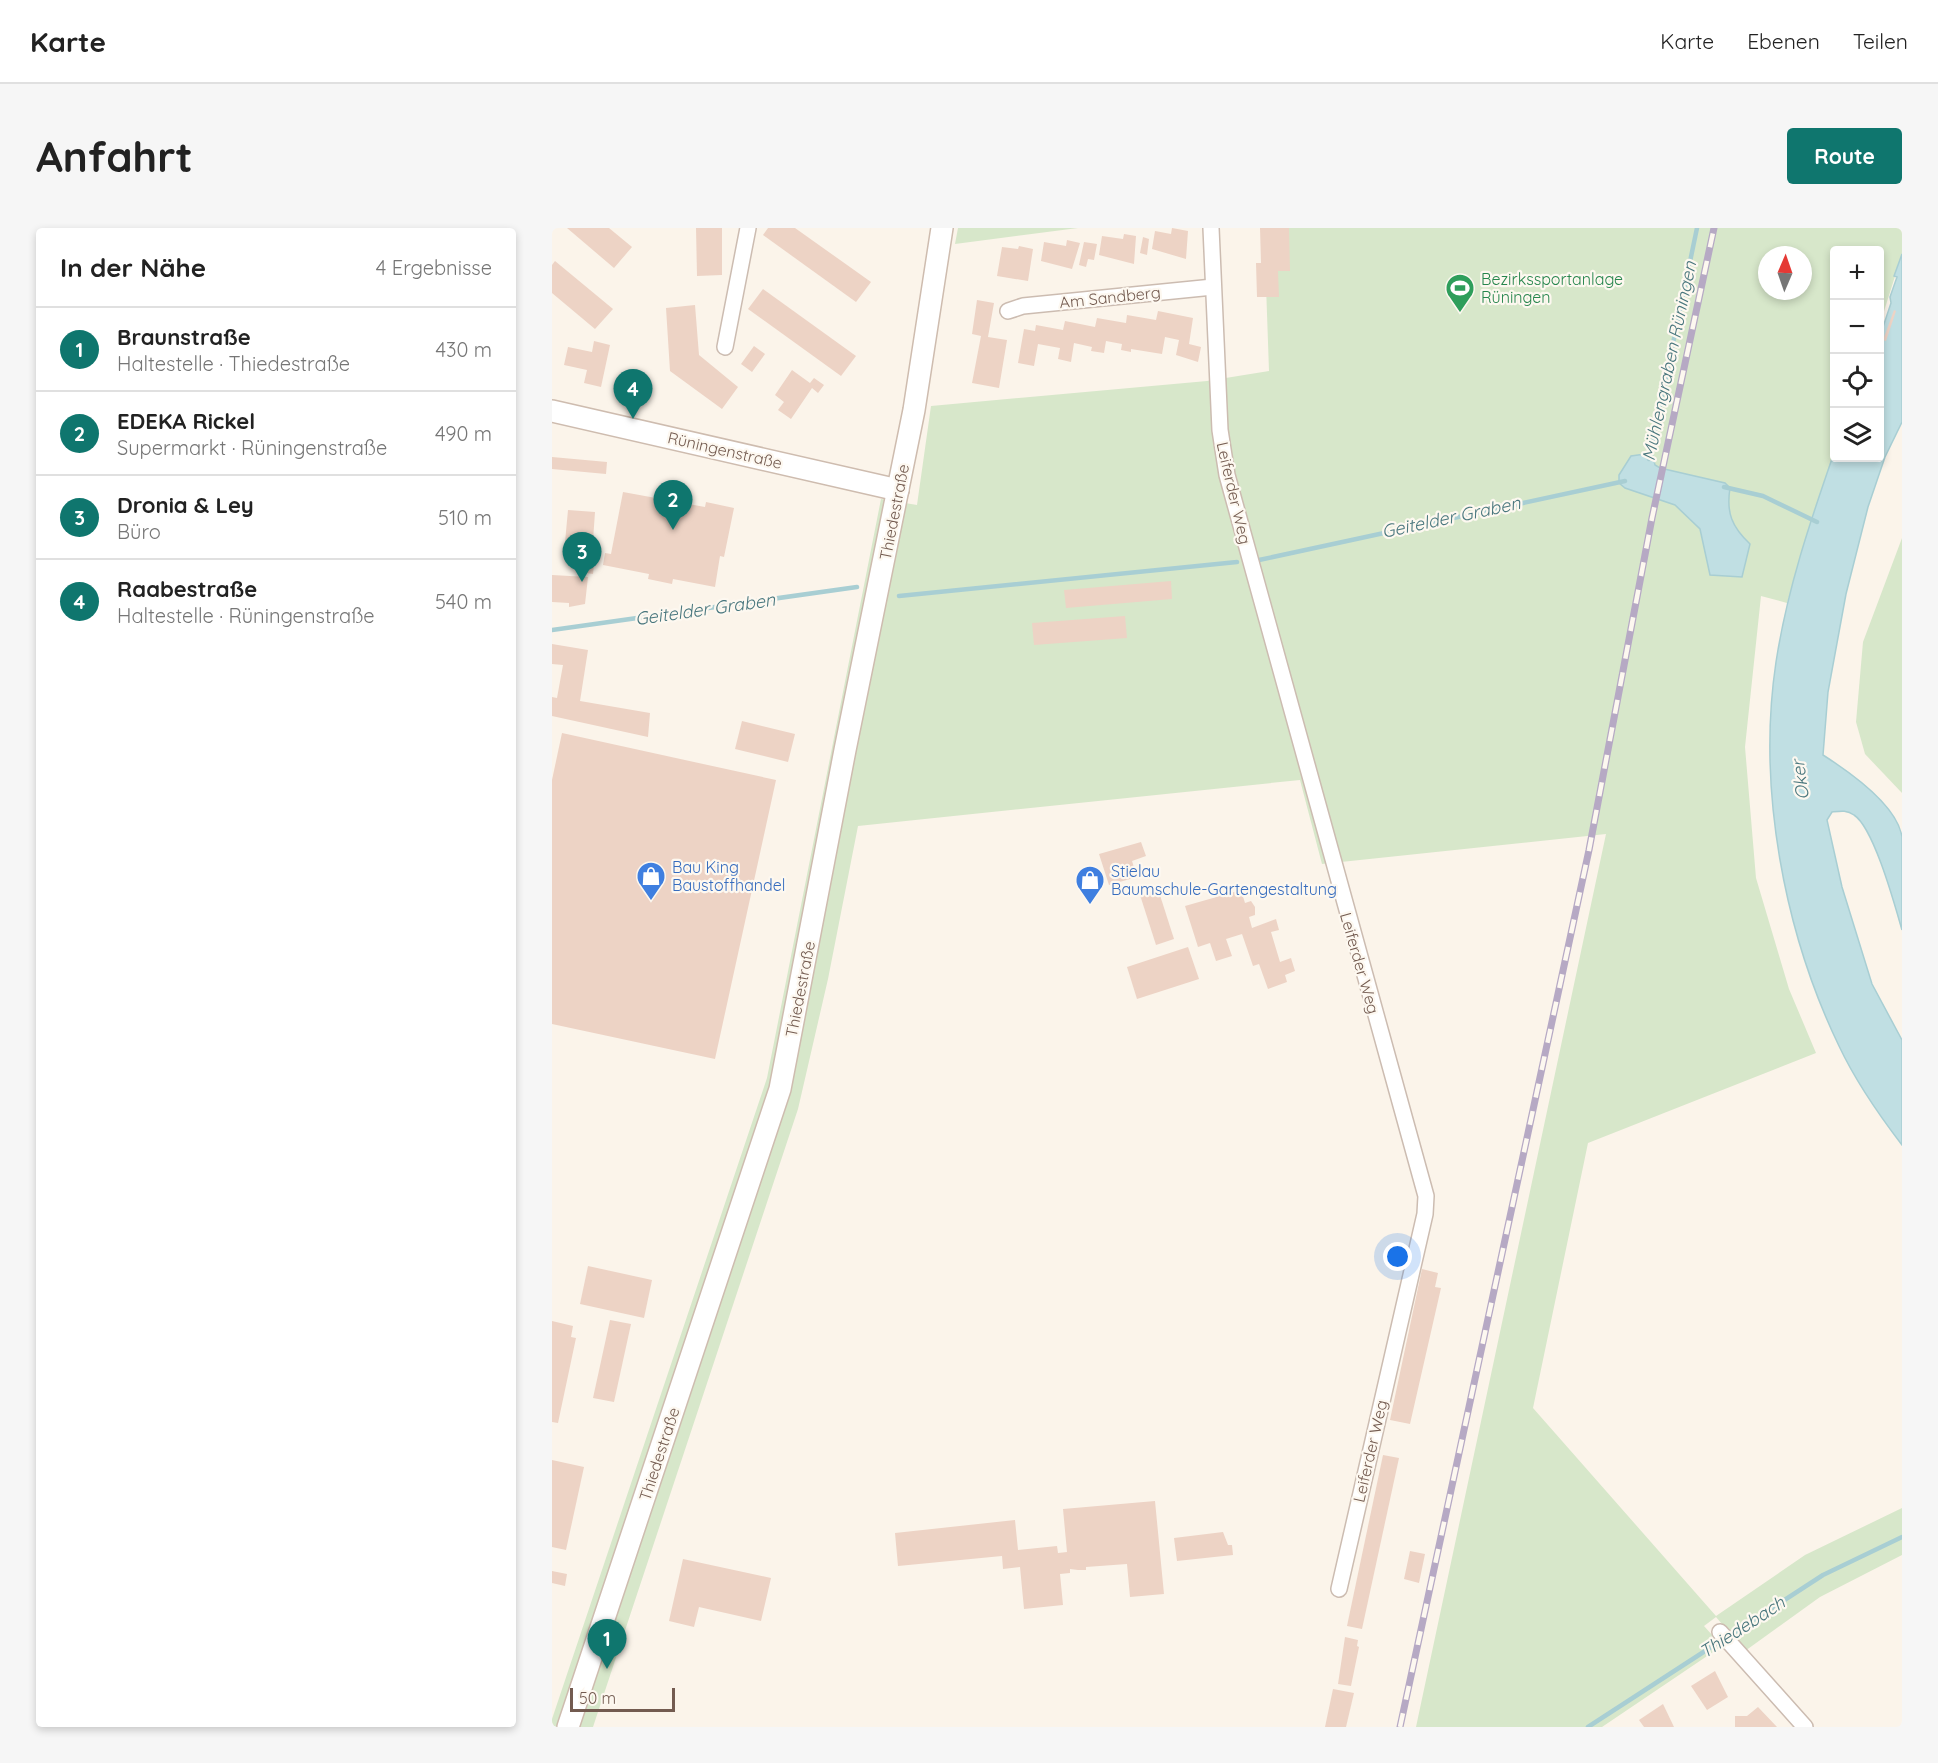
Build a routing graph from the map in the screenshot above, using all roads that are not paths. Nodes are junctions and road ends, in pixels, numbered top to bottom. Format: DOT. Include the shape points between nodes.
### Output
graph roads {
  1 [pos="748,228"];
  2 [pos="942,228"];
  3 [pos="1211,228"];
  4 [pos="1213,287"];
  5 [pos="1008,311"];
  6 [pos="724,347"];
  7 [pos="552,411"];
  8 [pos="898,490"];
  9 [pos="1339,1589"];
  10 [pos="1720,1632"];
  11 [pos="568,1727"];
  12 [pos="1805,1727"];
  1 -- 6 [label="street"];
  2 -- 8 [label="street, Thiedestraße"];
  3 -- 4 [label="street, Leiferder Weg"];
  4 -- 5 [label="street, Am Sandberg" via="1023,306"];
  4 -- 9 [label="street, Leiferder Weg" via="1220,430 1227,475 1426,1196"];
  7 -- 8 [label="street, Rüningenstraße"];
  8 -- 11 [label="street, Thiedestraße" via="780,1089"];
  10 -- 12 [label="street"];
}
